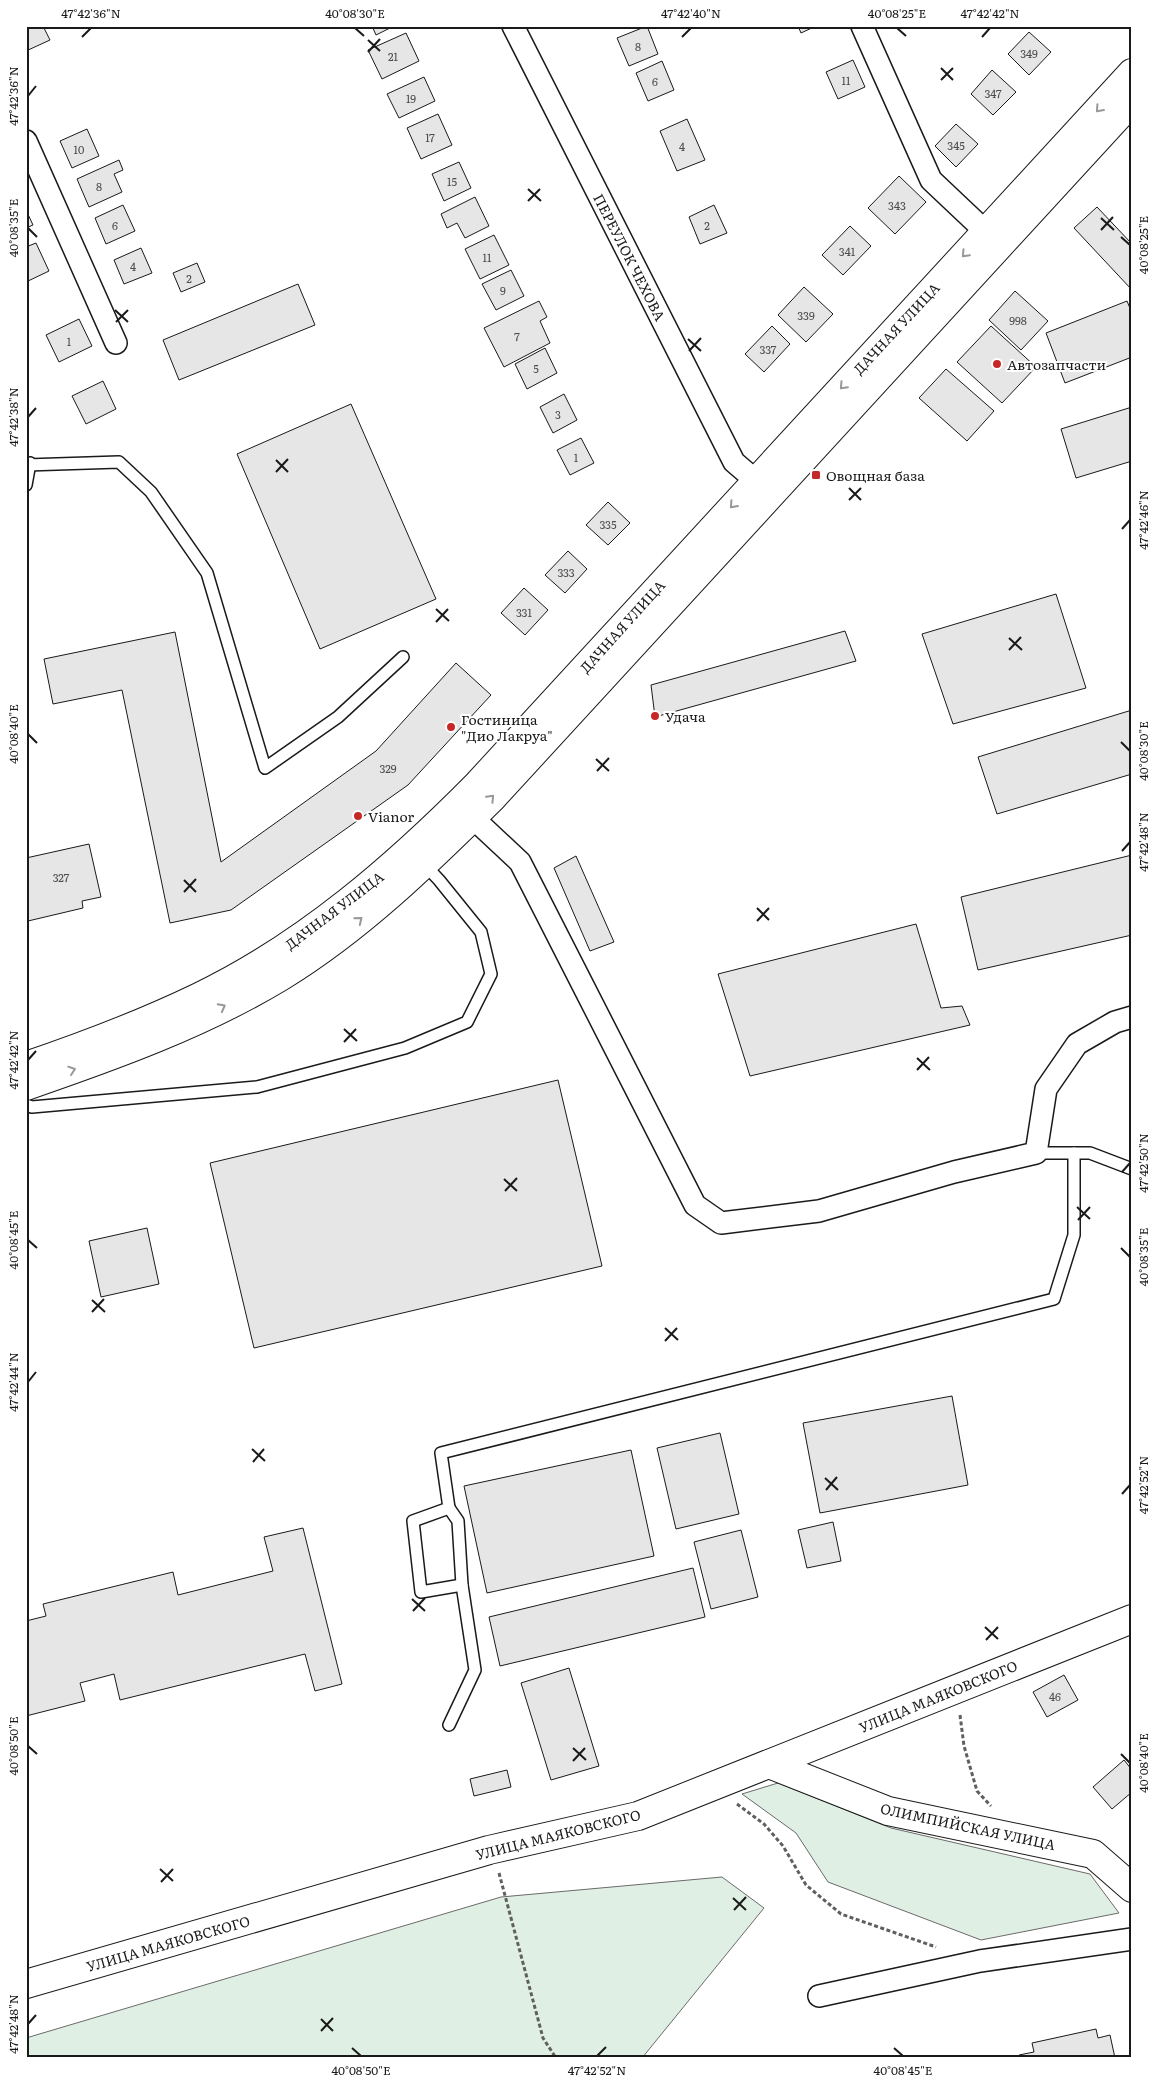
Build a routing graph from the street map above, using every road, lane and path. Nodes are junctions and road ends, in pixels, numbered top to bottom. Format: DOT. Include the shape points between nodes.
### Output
graph roads {
  1 [pos="513,26"];
  2 [pos="862,26"];
  3 [pos="1132,73"];
  4 [pos="1132,101"];
  5 [pos="26,141"];
  6 [pos="993,238"];
  7 [pos="116,343"];
  8 [pos="28,464"];
  9 [pos="26,485"];
  10 [pos="763,487"];
  11 [pos="403,657"];
  12 [pos="465,811"];
  13 [pos="424,864"];
  14 [pos="1132,1017"];
  15 [pos="26,1066"];
  16 [pos="26,1086"];
  17 [pos="26,1105"];
  18 [pos="1036,1153"];
  19 [pos="1074,1153"];
  20 [pos="1132,1169"];
  21 [pos="449,1508"];
  22 [pos="462,1585"];
  23 [pos="1132,1619"];
  24 [pos="955,1690"];
  25 [pos="449,1725"];
  26 [pos="769,1764"];
  27 [pos="712,1786"];
  28 [pos="1019,1837"];
  29 [pos="489,1850"];
  30 [pos="1132,1888"];
  31 [pos="1132,1939"];
  32 [pos="943,1949"];
  33 [pos="26,1984"];
  34 [pos="819,1996"];
  35 [pos="556,2058"];
  1 -- 10 [label="street, ПЕРЕУЛОК ЧЕХОВА" via="734,462"];
  2 -- 6 [label="street" via="931,180"];
  3 -- 6 [label="main road, ДАЧНАЯ УЛИЦА, one-way"];
  4 -- 6 [label="main road, ДАЧНАЯ УЛИЦА"];
  5 -- 7 [label="street"];
  6 -- 10 [label="main road, ДАЧНАЯ УЛИЦА"];
  8 -- 9 [label="lane"];
  8 -- 11 [label="lane" via="119,462 151,492 206,573 265,768 338,717"];
  10 -- 12 [label="main road, ДАЧНАЯ УЛИЦА"];
  12 -- 13 [label="main road, ДАЧНАЯ УЛИЦА"];
  12 -- 15 [label="main road, ДАЧНАЯ УЛИЦА" via="333,914 273,956 200,997 95,1042"];
  12 -- 18 [label="street" via="520,862 695,1205 721,1223 819,1210"];
  16 -- 13 [label="main road, ДАЧНАЯ УЛИЦА, one-way" via="102,1060 200,1018 280,977 342,934"];
  13 -- 17 [label="lane" via="480,932 491,974 467,1022 405,1048 257,1087"];
  14 -- 18 [label="street" via="1115,1022 1077,1044 1046,1089"];
  18 -- 19 [label="lane"];
  19 -- 20 [label="lane" via="1090,1153"];
  19 -- 21 [label="lane" via="1074,1236 1054,1299 441,1453"];
  21 -- 22 [label="lane" via="458,1521"];
  21 -- 22 [label="lane" via="413,1522 421,1592"];
  22 -- 25 [label="lane" via="475,1670"];
  23 -- 24 [label="main road, УЛИЦА МАЯКОВСКОГО"];
  24 -- 26 [label="main road, УЛИЦА МАЯКОВСКОГО"];
  24 -- 28 [label="path" via="964,1746 977,1791"];
  26 -- 27 [label="main road, УЛИЦА МАЯКОВСКОГО"];
  26 -- 28 [label="main road, ОЛИМПИЙСКАЯ УЛИЦА" via="888,1811"];
  27 -- 29 [label="main road, УЛИЦА МАЯКОВСКОГО" via="638,1816"];
  27 -- 32 [label="path" via="764,1824 783,1846 806,1885 841,1914"];
  28 -- 30 [label="main road, ОЛИМПИЙСКАЯ УЛИЦА" via="1093,1854"];
  29 -- 33 [label="main road, УЛИЦА МАЯКОВСКОГО"];
  29 -- 35 [label="path" via="498,1867 543,2038"];
  31 -- 34 [label="street" via="980,1961"];
}
